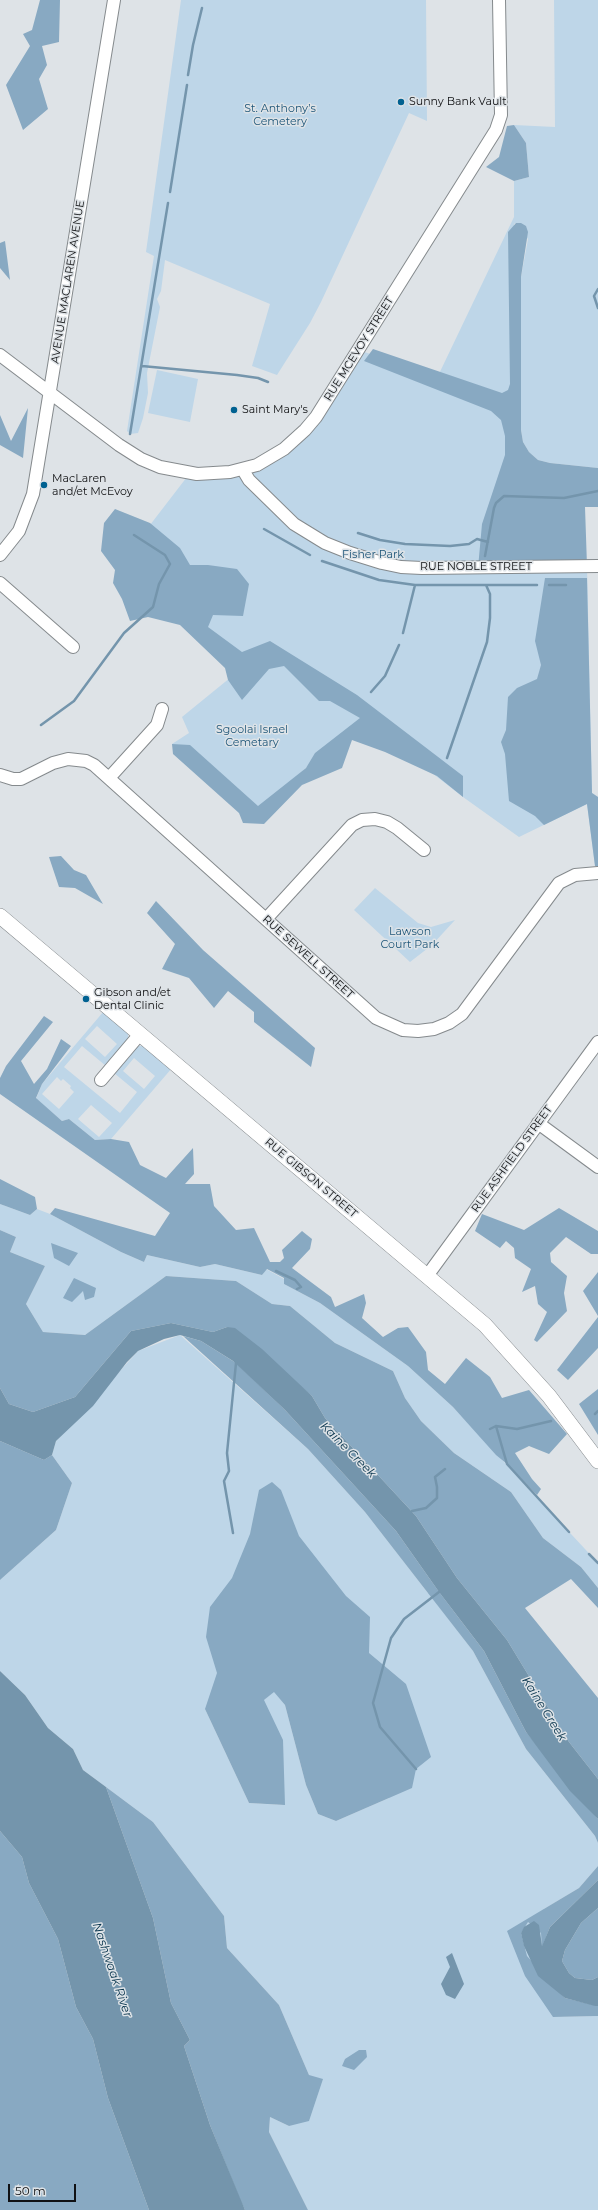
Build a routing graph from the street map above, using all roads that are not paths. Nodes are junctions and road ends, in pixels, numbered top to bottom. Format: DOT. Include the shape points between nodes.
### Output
graph roads {
  1 [pos="114,0"];
  2 [pos="499,0"];
  3 [pos="0,355"];
  4 [pos="50,393"];
  5 [pos="243,470"];
  6 [pos="0,555"];
  7 [pos="598,566"];
  8 [pos="0,583"];
  9 [pos="73,647"];
  10 [pos="162,709"];
  11 [pos="0,775"];
  12 [pos="109,778"];
  13 [pos="424,850"];
  14 [pos="598,873"];
  15 [pos="0,916"];
  16 [pos="266,919"];
  17 [pos="140,1034"];
  18 [pos="598,1042"];
  19 [pos="101,1080"];
  20 [pos="538,1124"];
  21 [pos="598,1167"];
  22 [pos="427,1276"];
  23 [pos="598,1461"];
  1 -- 4 [label="street, AVENUE MACLAREN AVENUE"];
  2 -- 5 [label="street, RUE MCEVOY STREET" via="501,115 496,130 316,417 284,449"];
  3 -- 4 [label="street, RUE MCEVOY STREET"];
  4 -- 5 [label="street, RUE MCEVOY STREET" via="119,445 160,467 197,474"];
  4 -- 6 [label="street, AVENUE MACLAREN AVENUE" via="33,494 18,531"];
  5 -- 7 [label="street, RUE NOBLE STREET" via="249,480 294,524 325,543 382,563 422,568"];
  8 -- 9 [label="street"];
  10 -- 12 [label="street" via="157,725"];
  11 -- 12 [label="street, RUE SEWELL STREET" via="21,779 53,763 72,759 86,762"];
  12 -- 16 [label="street, RUE SEWELL STREET"];
  13 -- 16 [label="street" via="387,822 375,818 362,820 352,825"];
  14 -- 16 [label="street, RUE SEWELL STREET" via="575,875 560,883 462,1014 434,1029 403,1030 376,1018"];
  15 -- 17 [label="main road, RUE GIBSON STREET"];
  17 -- 19 [label="street"];
  17 -- 22 [label="main road, RUE GIBSON STREET"];
  18 -- 20 [label="street, RUE ASHFIELD STREET"];
  20 -- 21 [label="street"];
  20 -- 22 [label="street, RUE ASHFIELD STREET"];
  22 -- 23 [label="main road, RUE GIBSON STREET" via="485,1326 526,1369"];
}
